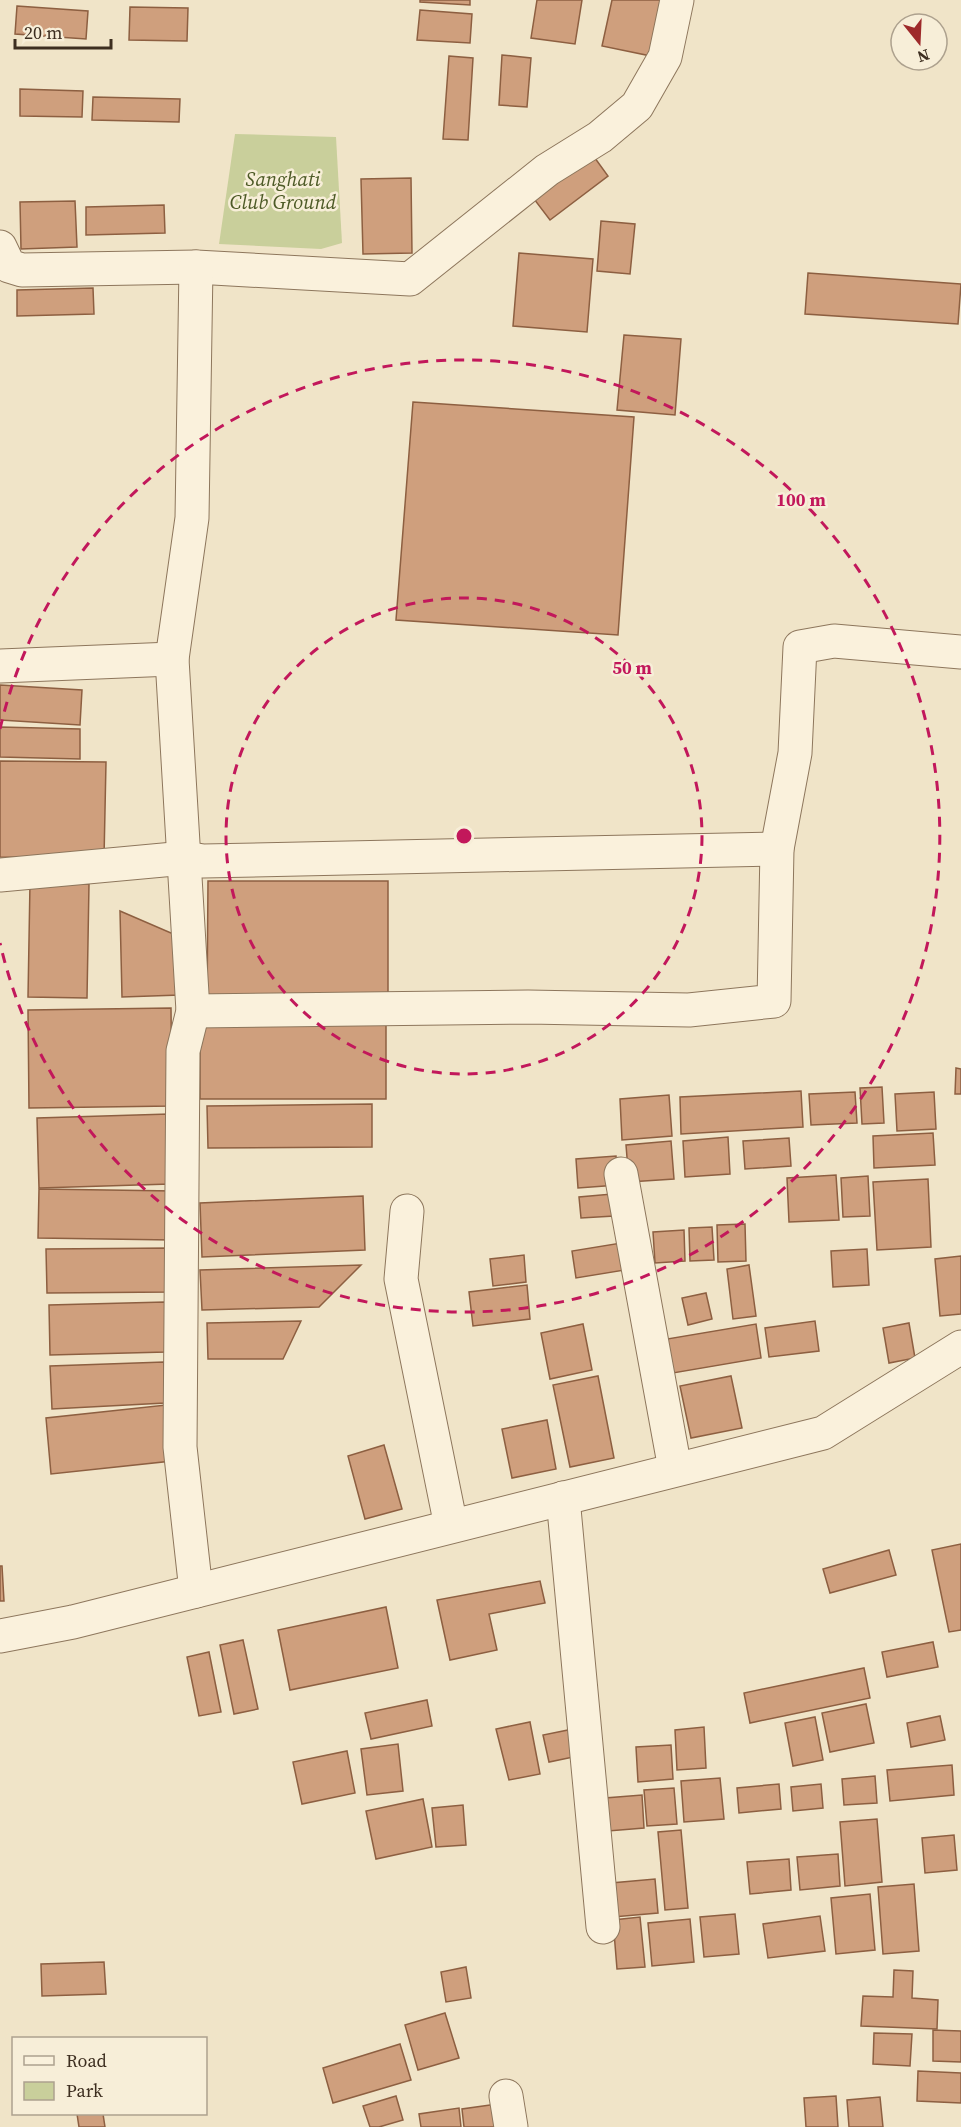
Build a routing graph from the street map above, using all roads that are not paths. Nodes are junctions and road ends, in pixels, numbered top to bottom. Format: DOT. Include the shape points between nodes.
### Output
graph roads {
  1 [pos="677,0"];
  2 [pos="0,247"];
  3 [pos="196,267"];
  4 [pos="961,652"];
  5 [pos="172,659"];
  6 [pos="0,666"];
  7 [pos="777,849"];
  8 [pos="185,858"];
  9 [pos="0,875"];
  10 [pos="193,1011"];
  11 [pos="621,1174"];
  12 [pos="407,1211"];
  13 [pos="961,1347"];
  14 [pos="675,1469"];
  15 [pos="563,1498"];
  16 [pos="451,1526"];
  17 [pos="196,1591"];
  18 [pos="0,1636"];
  19 [pos="603,1927"];
  1 -- 3 [label="street" via="665,57 637,106 600,137 547,170 410,279"];
  2 -- 3 [label="street" via="9,266 22,270"];
  3 -- 5 [label="street" via="192,518"];
  4 -- 7 [label="street" via="834,641 800,647 795,753"];
  5 -- 6 [label="street"];
  5 -- 8 [label="street"];
  7 -- 8 [label="street" via="203,861"];
  7 -- 10 [label="street" via="774,1001 689,1010 528,1007"];
  8 -- 9 [label="street"];
  8 -- 10 [label="street"];
  10 -- 17 [label="street" via="183,1051 180,1447"];
  11 -- 14 [label="street"];
  12 -- 16 [label="street" via="401,1279"];
  13 -- 14 [label="street" via="823,1433"];
  14 -- 15 [label="street"];
  15 -- 16 [label="street"];
  15 -- 19 [label="street"];
  16 -- 17 [label="street"];
  17 -- 18 [label="street"];
}
